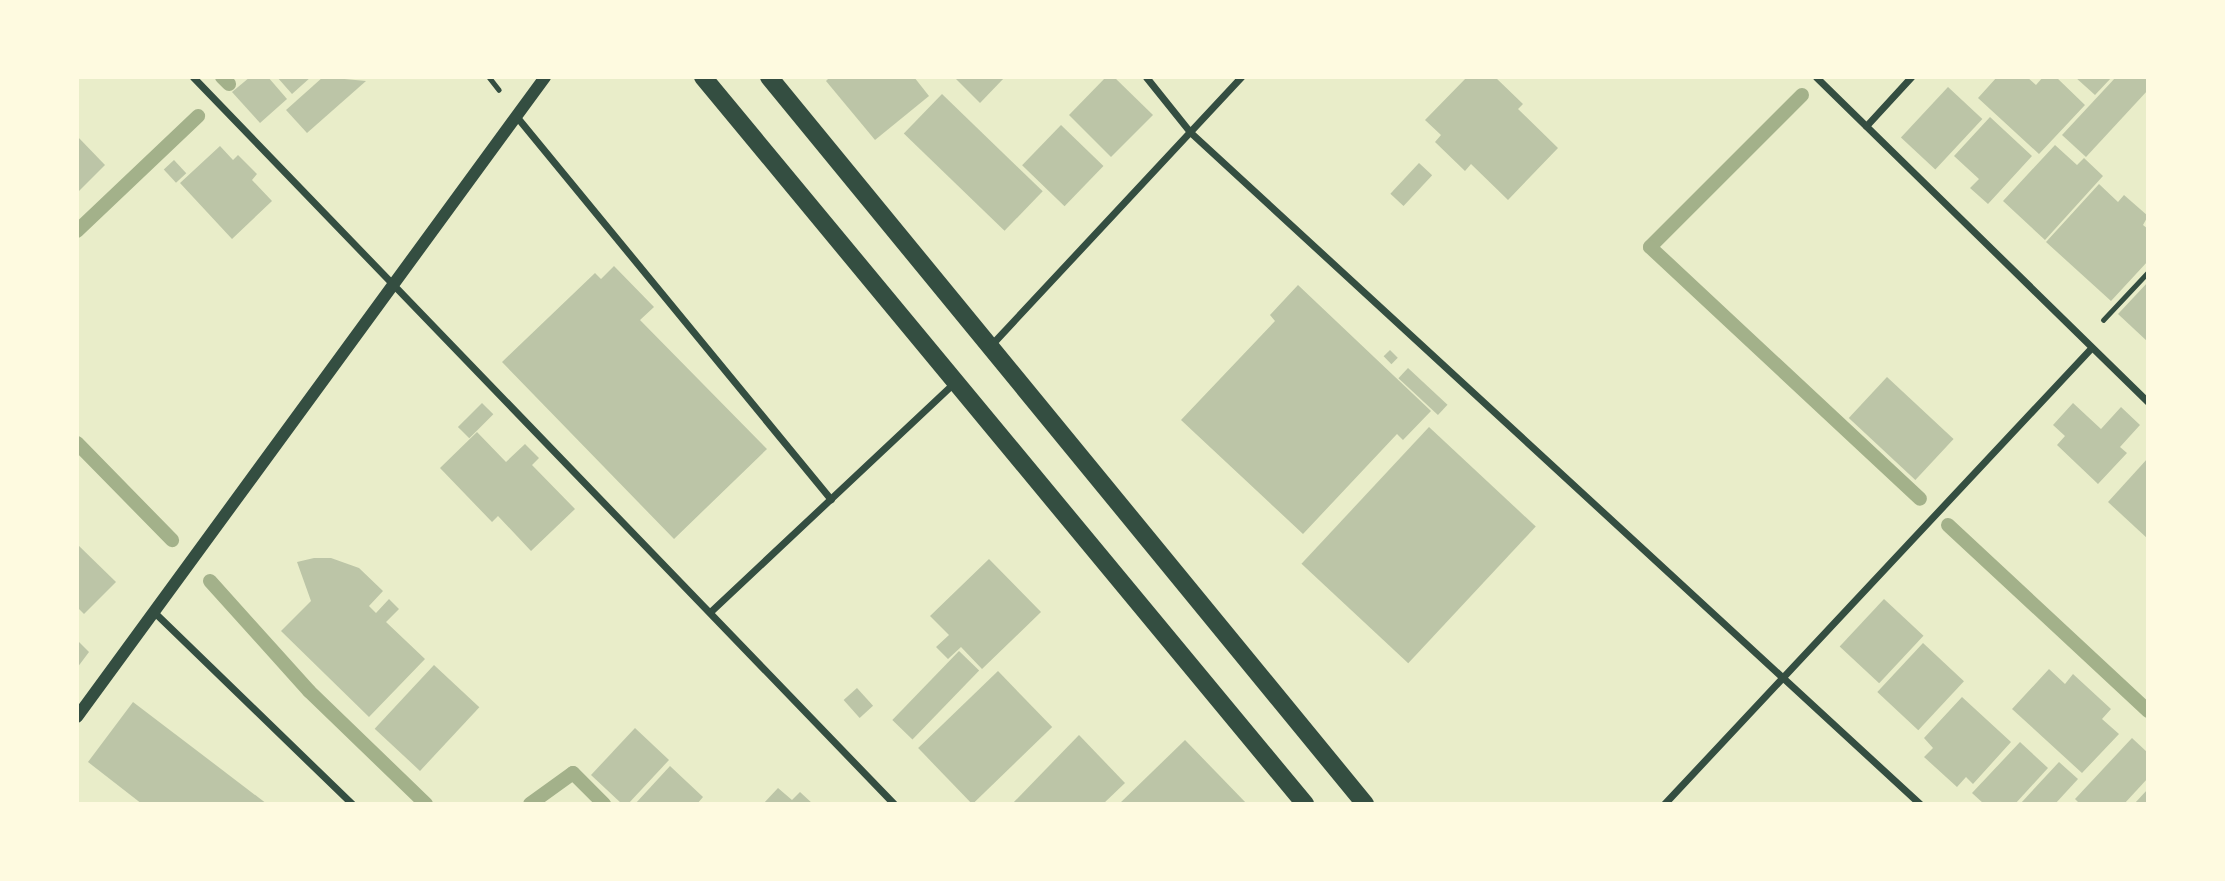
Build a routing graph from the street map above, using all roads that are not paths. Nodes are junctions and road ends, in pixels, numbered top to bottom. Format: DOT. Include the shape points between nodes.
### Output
graph roads {
  1 [pos="193,77"];
  2 [pos="545,77"];
  3 [pos="703,77"];
  4 [pos="769,77"];
  5 [pos="1146,77"];
  6 [pos="1241,77"];
  7 [pos="1816,77"];
  8 [pos="1911,77"];
  9 [pos="516,116"];
  10 [pos="1866,126"];
  11 [pos="1190,132"];
  12 [pos="392,282"];
  13 [pos="990,345"];
  14 [pos="2091,348"];
  15 [pos="956,381"];
  16 [pos="2148,402"];
  17 [pos="831,499"];
  18 [pos="154,612"];
  19 [pos="710,612"];
  20 [pos="1784,677"];
  21 [pos="77,717"];
  22 [pos="352,804"];
  23 [pos="894,804"];
  24 [pos="1305,804"];
  25 [pos="1365,804"];
  26 [pos="1664,804"];
  27 [pos="1920,804"];
  1 -- 12 [label="street"];
  2 -- 9 [label="street"];
  3 -- 15 [label="main road"];
  4 -- 13 [label="main road"];
  5 -- 11 [label="street"];
  6 -- 11 [label="street"];
  7 -- 10 [label="street"];
  8 -- 10 [label="street"];
  9 -- 12 [label="street"];
  9 -- 17 [label="street"];
  10 -- 14 [label="street"];
  11 -- 13 [label="street"];
  11 -- 20 [label="street"];
  12 -- 18 [label="street"];
  12 -- 19 [label="street"];
  13 -- 25 [label="main road"];
  14 -- 16 [label="street"];
  14 -- 20 [label="street"];
  15 -- 17 [label="street"];
  15 -- 24 [label="main road"];
  17 -- 19 [label="street"];
  18 -- 21 [label="street"];
  18 -- 22 [label="street"];
  19 -- 23 [label="street"];
  20 -- 26 [label="street"];
  20 -- 27 [label="street"];
}
